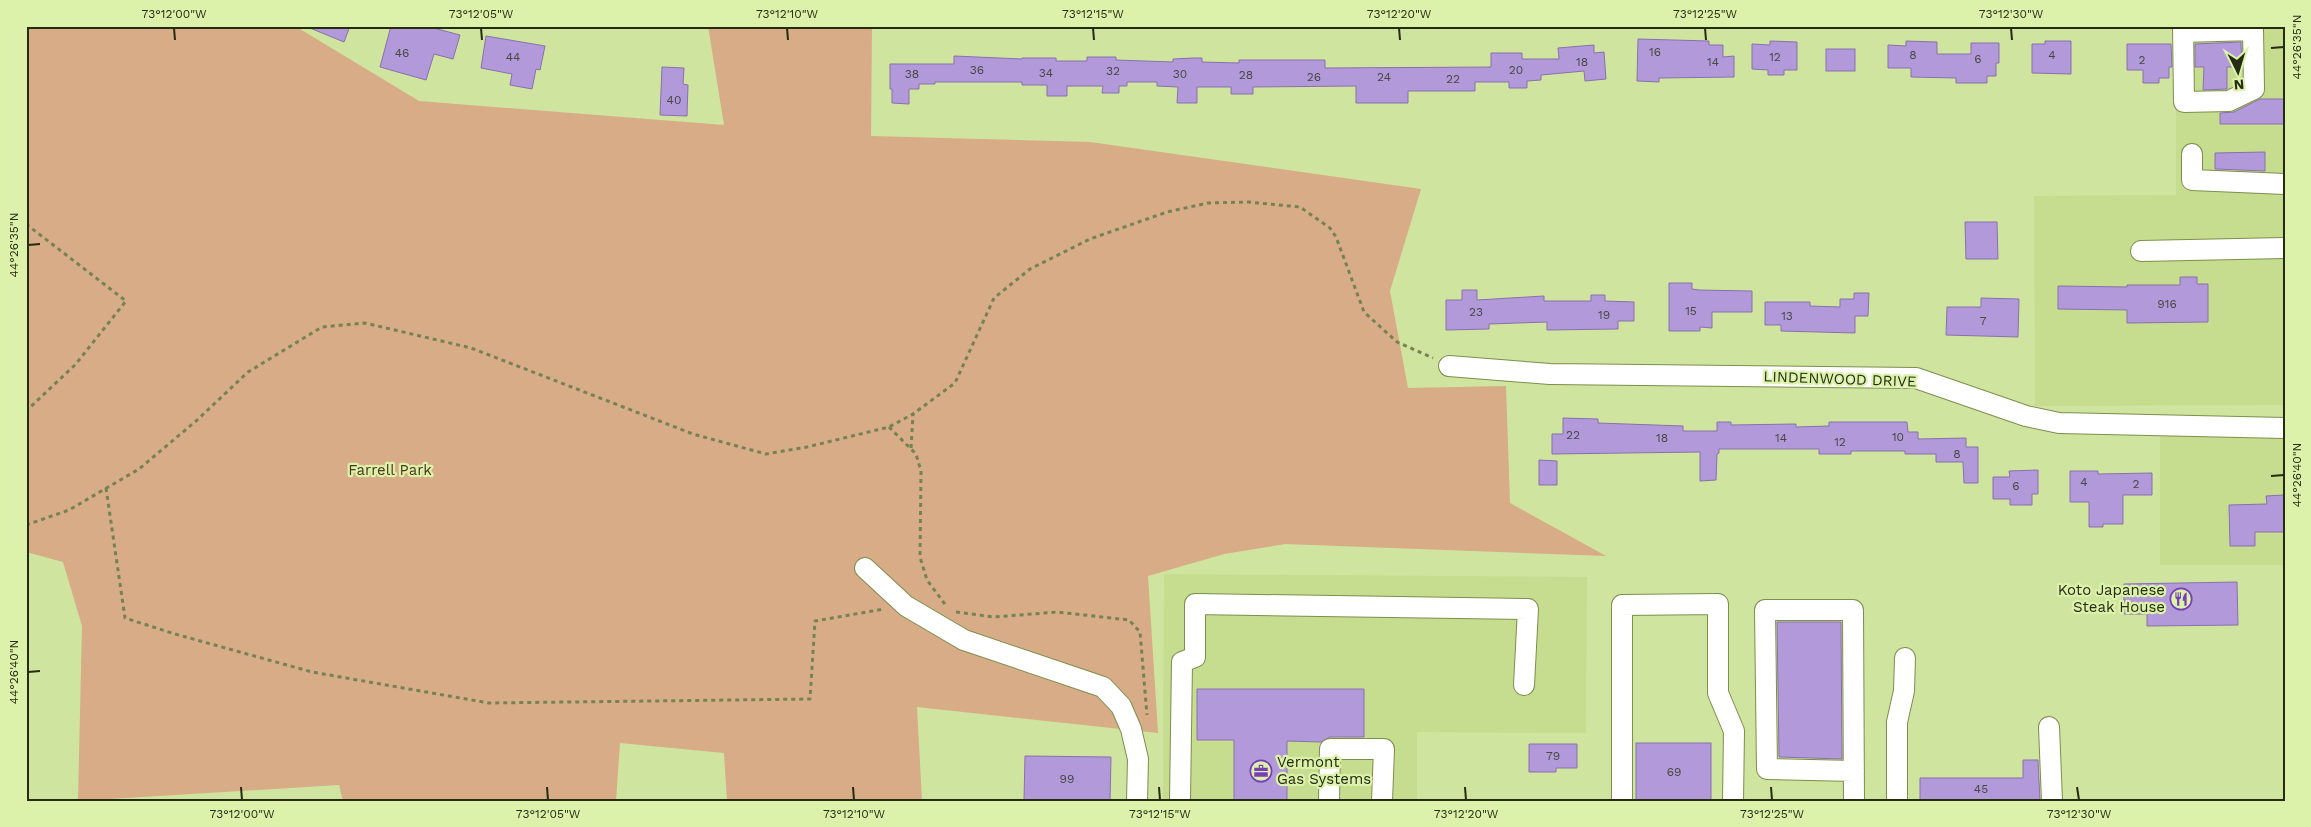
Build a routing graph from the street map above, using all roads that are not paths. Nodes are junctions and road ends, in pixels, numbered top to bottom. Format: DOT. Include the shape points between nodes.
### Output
graph roads {
  1 [pos="2183,29"];
  2 [pos="2192,154"];
  3 [pos="2285,184"];
  4 [pos="2285,248"];
  5 [pos="2141,251"];
  6 [pos="1449,366"];
  7 [pos="2285,428"];
  8 [pos="866,568"];
  9 [pos="1905,658"];
  10 [pos="1524,685"];
  11 [pos="2050,727"];
  12 [pos="1854,770"];
  13 [pos="1137,801"];
  14 [pos="1180,801"];
  15 [pos="1329,801"];
  16 [pos="1382,801"];
  17 [pos="1622,801"];
  18 [pos="1733,801"];
  19 [pos="1854,801"];
  20 [pos="1897,801"];
  21 [pos="2052,801"];
  1 -- 1 [label="street" via="2184,102 2229,100 2254,89 2253,30"];
  2 -- 3 [label="street" via="2192,180"];
  4 -- 5 [label="street"];
  6 -- 7 [label="street, LINDENWOOD DRIVE" via="1550,374 1916,378 2026,416 2059,423"];
  8 -- 13 [label="street" via="906,606 964,640 1103,687 1122,706 1131,730 1138,759"];
  9 -- 20 [label="street" via="1904,691 1896,722"];
  10 -- 14 [label="street" via="1528,609 1195,604 1195,657 1182,662"];
  11 -- 21 [label="street"];
  12 -- 12 [label="street" via="1853,610 1765,610 1767,769"];
  12 -- 19 [label="street"];
  15 -- 16 [label="street" via="1330,749 1384,750"];
  17 -- 18 [label="street" via="1622,605 1718,604 1718,693 1734,731"];
}
